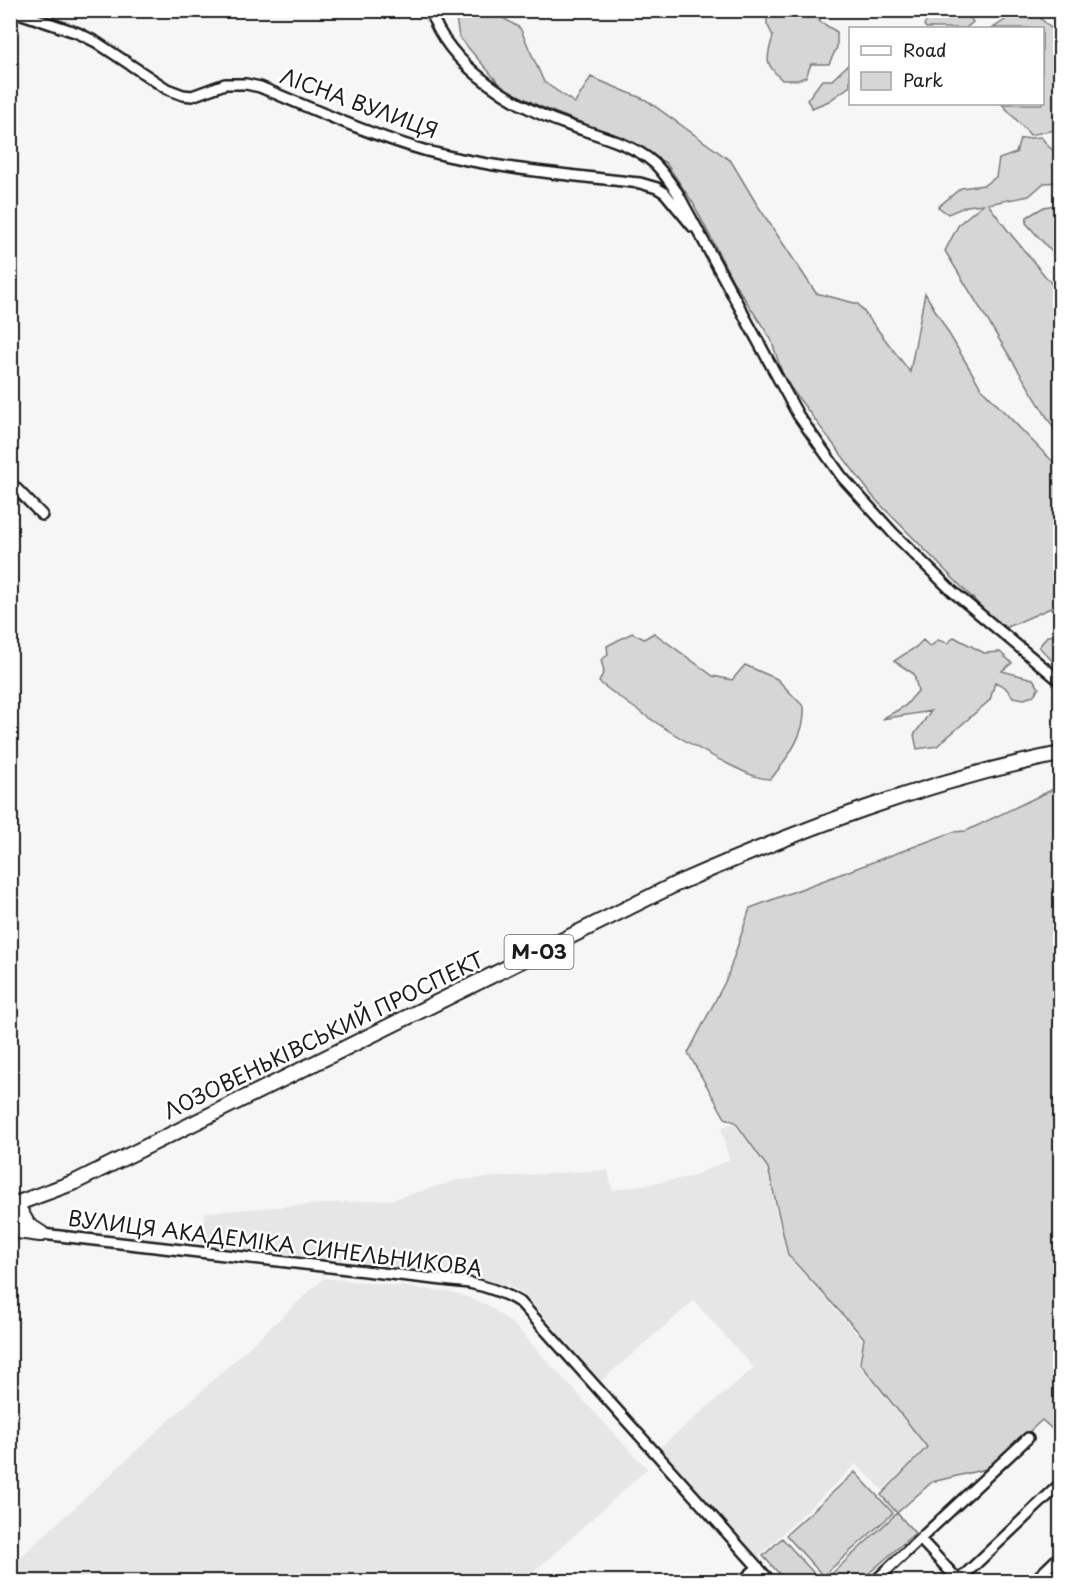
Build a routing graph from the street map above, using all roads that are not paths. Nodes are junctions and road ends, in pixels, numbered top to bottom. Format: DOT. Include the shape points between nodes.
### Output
graph roads {
  1 [pos="430,10"];
  2 [pos="10,15"];
  3 [pos="697,231"];
  4 [pos="12,487"];
  5 [pos="42,515"];
  6 [pos="1060,681"];
  7 [pos="1060,754"];
  8 [pos="36,1198"];
  9 [pos="13,1205"];
  10 [pos="10,1230"];
  11 [pos="42,1234"];
  12 [pos="1028,1438"];
  13 [pos="1060,1484"];
  14 [pos="920,1539"];
  15 [pos="1060,1556"];
  16 [pos="758,1567"];
  17 [pos="741,1581"];
  18 [pos="771,1581"];
  19 [pos="874,1581"];
  20 [pos="958,1581"];
  21 [pos="1033,1581"];
  1 -- 3 [label="street" via="445,41 474,73 501,92 550,119 610,139 654,164 677,192"];
  2 -- 3 [label="street, ЛІСНА ВУЛИЦЯ" via="22,14 78,33 183,95 192,96 225,84 246,84 427,151 657,188"];
  3 -- 6 [label="street" via="798,415 842,477 952,591"];
  4 -- 5 [label="street"];
  7 -- 8 [label="highway, ЛОЗОВЕНЬКІВСЬКИЙ ПРОСПЕКТ / М-03" via="914,791 774,841 676,884"];
  8 -- 9 [label="highway, ЛОЗОВЕНЬКІВСЬКИЙ ПРОСПЕКТ / М-03"];
  8 -- 11 [label="highway" via="32,1218"];
  9 -- 11 [label="highway" via="28,1225"];
  10 -- 11 [label="highway"];
  11 -- 16 [label="street, ВУЛИЦЯ АКАДЕМІКА СИНЕЛЬНИКОВА" via="492,1287 521,1303"];
  12 -- 14 [label="street"];
  13 -- 20 [label="street"];
  14 -- 19 [label="street"];
  14 -- 20 [label="street"];
  15 -- 21 [label="street"];
  16 -- 17 [label="street"];
  16 -- 18 [label="street, ВУЛИЦЯ АКАДЕМІКА СИНЕЛЬНИКОВА"];
}
